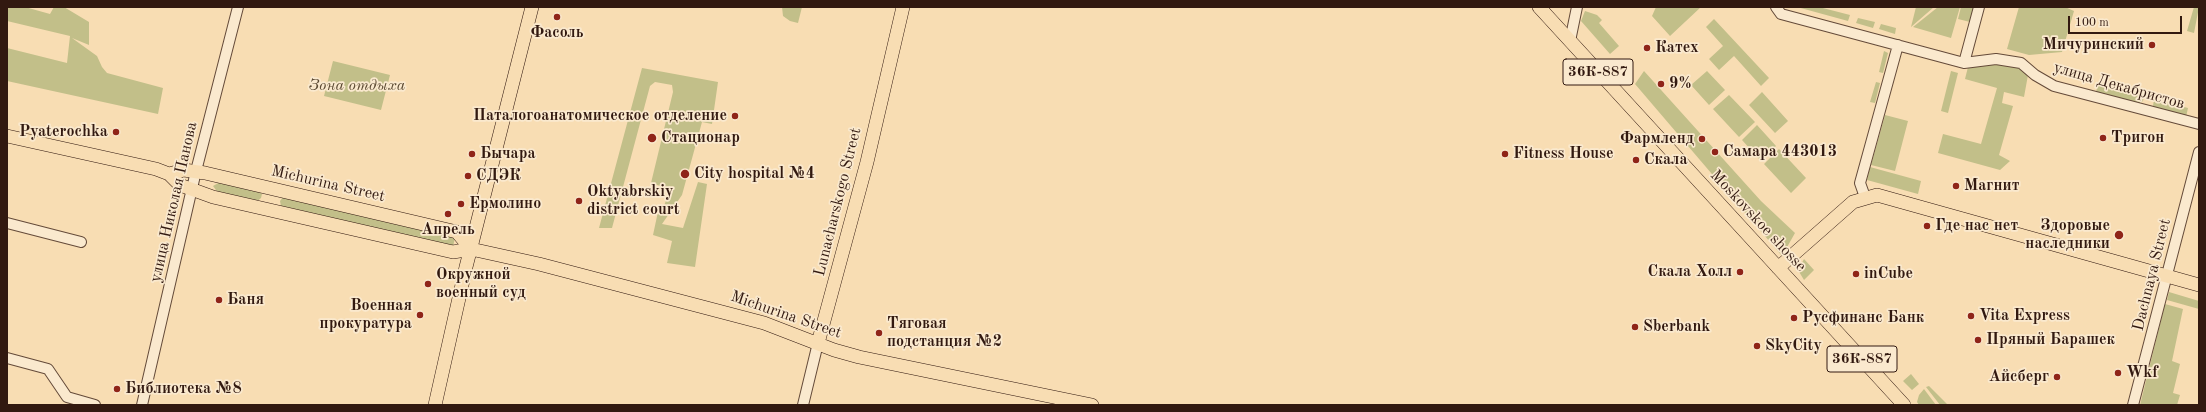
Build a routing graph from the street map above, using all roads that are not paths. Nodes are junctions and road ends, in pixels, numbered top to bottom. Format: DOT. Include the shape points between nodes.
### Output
graph roads {
  1 [pos="238,7"];
  2 [pos="532,7"];
  3 [pos="903,7"];
  4 [pos="1539,7"];
  5 [pos="1577,7"];
  6 [pos="1776,7"];
  7 [pos="1979,7"];
  8 [pos="1570,41"];
  9 [pos="1898,45"];
  10 [pos="1964,63"];
  11 [pos="2199,124"];
  12 [pos="7,136"];
  13 [pos="2199,152"];
  14 [pos="196,171"];
  15 [pos="169,174"];
  16 [pos="192,189"];
  17 [pos="1865,197"];
  18 [pos="7,223"];
  19 [pos="81,242"];
  20 [pos="472,249"];
  21 [pos="1778,268"];
  22 [pos="2167,276"];
  23 [pos="2199,285"];
  24 [pos="818,343"];
  25 [pos="7,358"];
  26 [pos="95,405"];
  27 [pos="142,405"];
  28 [pos="435,405"];
  29 [pos="803,405"];
  30 [pos="1092,405"];
  31 [pos="1904,405"];
  32 [pos="2133,405"];
  1 -- 14 [label="street, улица Николая Панова"];
  2 -- 20 [label="main road"];
  3 -- 24 [label="main road, Lunacharskogo Street" via="867,162"];
  4 -- 8 [label="main road, Moskovskoe shosse / 36К-887"];
  5 -- 8 [label="street"];
  6 -- 9 [label="street" via="1781,14"];
  7 -- 10 [label="street"];
  8 -- 21 [label="main road, Moskovskoe shosse / 36К-887"];
  9 -- 10 [label="street"];
  9 -- 17 [label="street" via="1860,183"];
  10 -- 11 [label="street, улица Декабристов" via="1996,58 2021,63 2054,86"];
  12 -- 15 [label="main road, Michurina Street"];
  13 -- 22 [label="street, Dachnaya Street"];
  14 -- 15 [label="main road, Michurina Street" via="184,170"];
  14 -- 16 [label="street, улица Николая Панова"];
  14 -- 20 [label="main road, Michurina Street" via="457,232"];
  15 -- 16 [label="main road, Michurina Street" via="180,185"];
  16 -- 20 [label="main road, Michurina Street" via="221,199 453,252"];
  16 -- 27 [label="street, улица Николая Панова"];
  17 -- 21 [label="main road" via="1853,202"];
  17 -- 22 [label="main road" via="1883,195"];
  18 -- 19 [label="street"];
  20 -- 24 [label="main road, Michurina Street" via="727,312"];
  20 -- 28 [label="main road"];
  21 -- 31 [label="main road, Moskovskoe shosse / 36К-887"];
  22 -- 23 [label="main road"];
  22 -- 32 [label="street, Dachnaya Street"];
  24 -- 29 [label="street, Lunacharskogo Street"];
  24 -- 30 [label="main road, Michurina Street" via="859,357"];
  25 -- 26 [label="street" via="48,369 67,398"];
}
